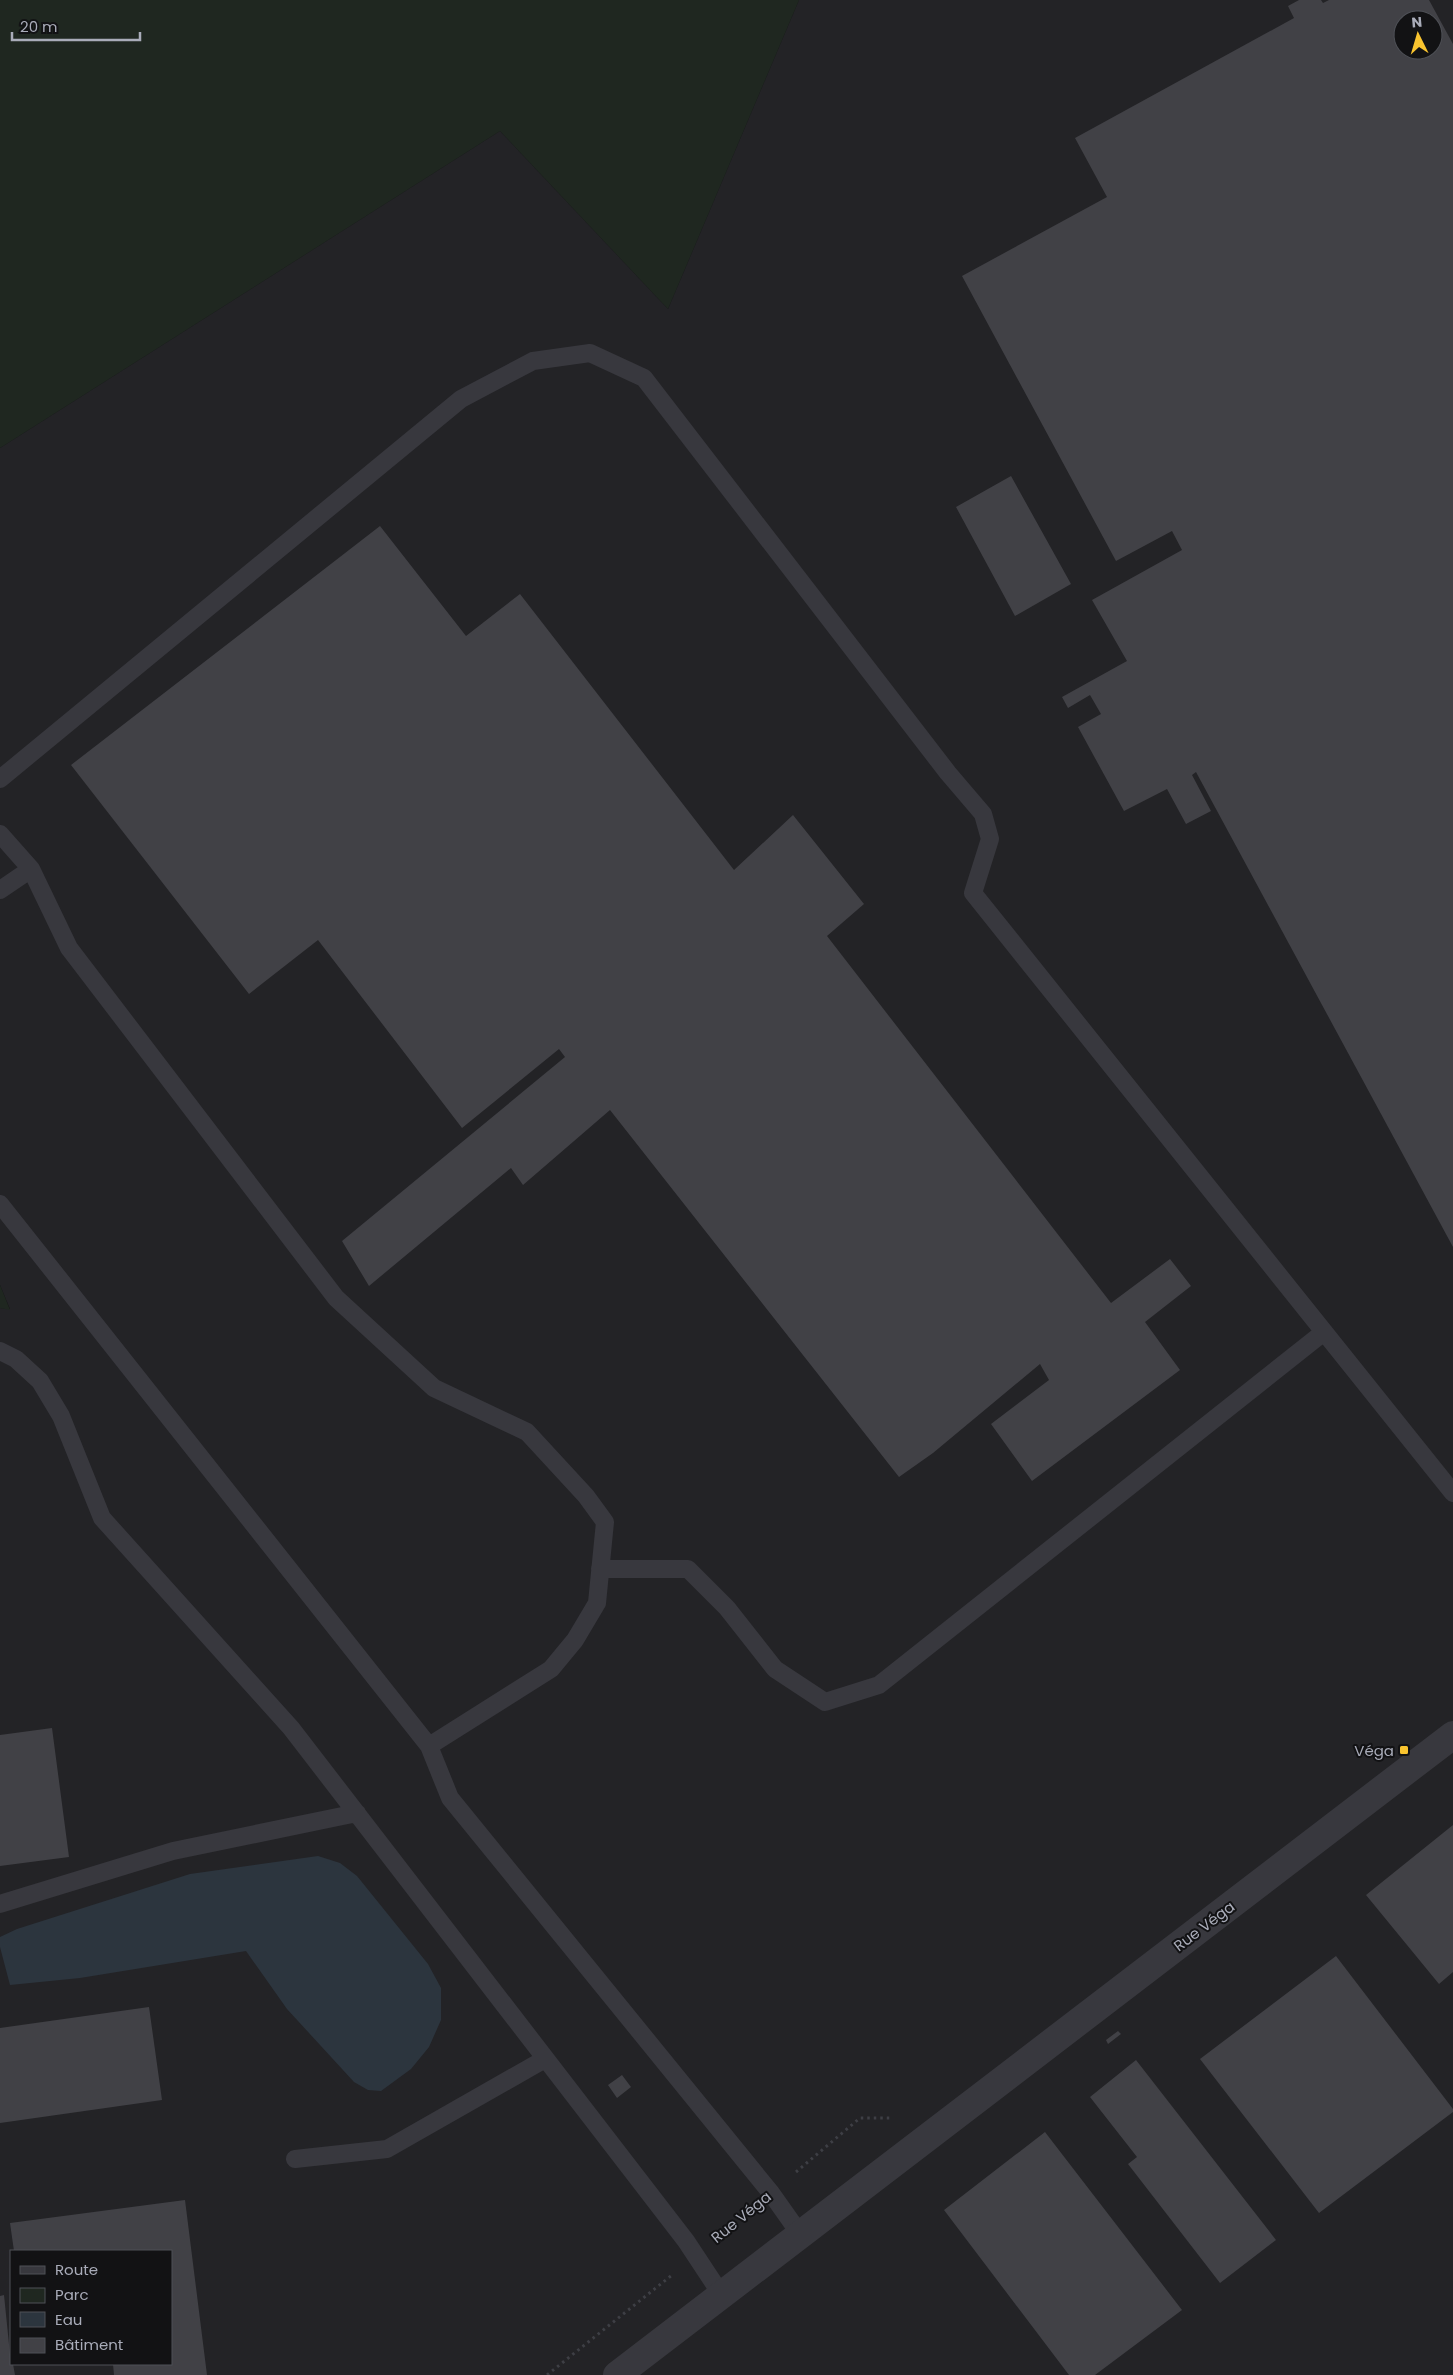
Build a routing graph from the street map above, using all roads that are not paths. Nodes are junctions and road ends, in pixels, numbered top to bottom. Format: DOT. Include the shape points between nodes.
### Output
graph roads {
  1 [pos="0,780"];
  2 [pos="0,834"];
  3 [pos="31,869"];
  4 [pos="0,890"];
  5 [pos="0,1204"];
  6 [pos="1324,1332"];
  7 [pos="0,1351"];
  8 [pos="1449,1488"];
  9 [pos="600,1568"];
  10 [pos="1453,1735"];
  11 [pos="429,1746"];
  12 [pos="357,1813"];
  13 [pos="0,1904"];
  14 [pos="545,2059"];
  15 [pos="295,2159"];
  16 [pos="800,2234"];
  17 [pos="721,2294"];
  18 [pos="617,2375"];
  1 -- 6 [label="lane" via="461,399 533,361 590,352 644,378 983,814 990,839 973,892"];
  2 -- 3 [label="lane"];
  3 -- 4 [label="lane"];
  3 -- 9 [label="lane" via="69,948 336,1298 434,1388 527,1432 586,1496 605,1522"];
  5 -- 11 [label="lane"];
  6 -- 8 [label="lane"];
  6 -- 9 [label="lane" via="879,1685 825,1702 775,1669 727,1608 688,1569"];
  7 -- 12 [label="lane" via="16,1359 40,1381 61,1416 102,1518 291,1728"];
  9 -- 11 [label="lane" via="596,1603 575,1640 551,1669"];
  10 -- 16 [label="street, Rue Véga"];
  11 -- 16 [label="lane" via="450,1798 771,2193"];
  12 -- 13 [label="lane" via="173,1850"];
  12 -- 14 [label="lane"];
  14 -- 15 [label="lane" via="387,2148"];
  14 -- 17 [label="lane"];
  16 -- 17 [label="street, Rue Véga"];
  17 -- 18 [label="street, Rue Véga"];
}
